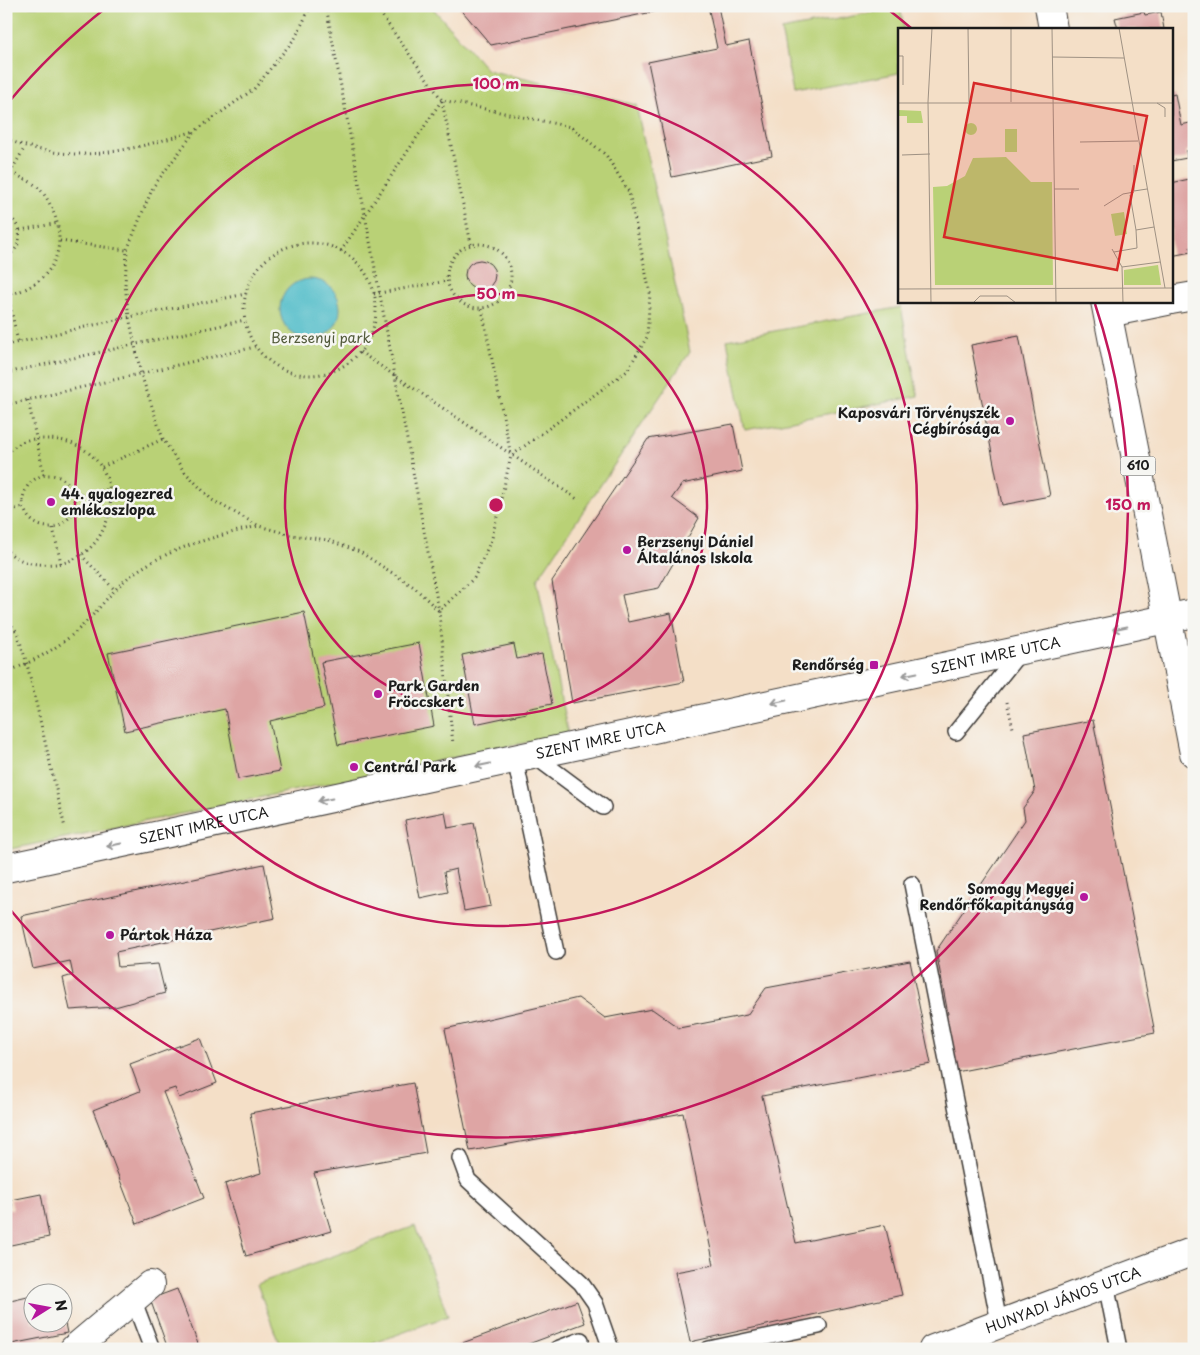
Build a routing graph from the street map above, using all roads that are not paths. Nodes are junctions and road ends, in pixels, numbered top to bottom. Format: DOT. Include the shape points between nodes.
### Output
graph roads {
  1 [pos="1049,6"];
  2 [pos="1053,28"];
  3 [pos="1194,296"];
  4 [pos="1172,300"];
  5 [pos="1157,302"];
  6 [pos="1106,307"];
  7 [pos="1181,615"];
  8 [pos="1022,650"];
  9 [pos="956,732"];
  10 [pos="1194,754"];
  11 [pos="524,757"];
  12 [pos="603,807"];
  13 [pos="6,868"];
  14 [pos="912,884"];
  15 [pos="556,952"];
  16 [pos="460,1158"];
  17 [pos="1194,1251"];
  18 [pos="1106,1284"];
  19 [pos="142,1292"];
  20 [pos="1000,1322"];
  21 [pos="818,1326"];
  22 [pos="582,1340"];
  23 [pos="74,1349"];
  24 [pos="152,1349"];
  25 [pos="557,1349"];
  26 [pos="611,1349"];
  27 [pos="709,1349"];
  28 [pos="933,1349"];
  29 [pos="1119,1349"];
  1 -- 2 [label="street"];
  3 -- 4 [label="street"];
  5 -- 6 [label="street"];
  6 -- 7 [label="street, 610"];
  7 -- 8 [label="street, SZENT IMRE UTCA, one-way"];
  7 -- 10 [label="street, 610"];
  8 -- 9 [label="lane"];
  8 -- 11 [label="street, SZENT IMRE UTCA, one-way"];
  11 -- 12 [label="lane"];
  11 -- 13 [label="street, SZENT IMRE UTCA, one-way"];
  11 -- 15 [label="lane"];
  14 -- 20 [label="lane"];
  16 -- 26 [label="lane" via="468,1180 581,1283 595,1303"];
  17 -- 18 [label="street, HUNYADI JÁNOS UTCA"];
  18 -- 20 [label="street, HUNYADI JÁNOS UTCA"];
  18 -- 29 [label="lane"];
  19 -- 23 [label="street"];
  19 -- 24 [label="lane"];
  20 -- 28 [label="street, HUNYADI JÁNOS UTCA"];
  21 -- 27 [label="lane"];
  22 -- 25 [label="lane"];
}
